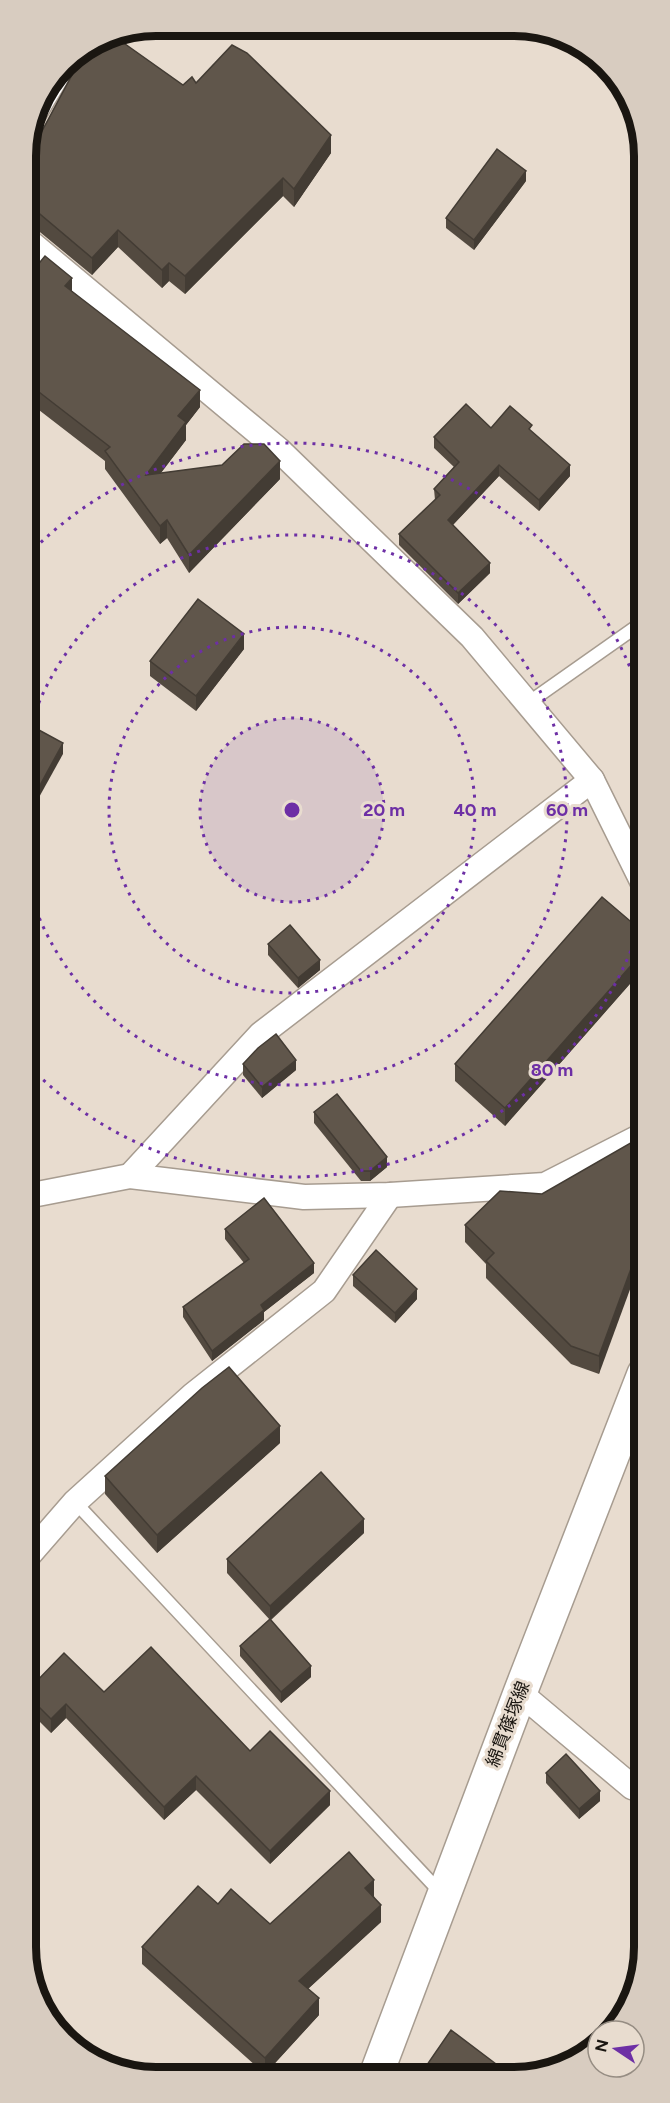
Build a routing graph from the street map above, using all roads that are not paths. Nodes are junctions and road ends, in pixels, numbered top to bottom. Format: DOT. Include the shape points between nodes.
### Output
graph roads {
  1 [pos="36,247"];
  2 [pos="634,628"];
  3 [pos="528,703"];
  4 [pos="592,780"];
  5 [pos="634,865"];
  6 [pos="634,1140"];
  7 [pos="129,1176"];
  8 [pos="36,1194"];
  9 [pos="390,1195"];
  10 [pos="634,1400"];
  11 [pos="75,1502"];
  12 [pos="36,1542"];
  13 [pos="520,1693"];
  14 [pos="634,1779"];
  15 [pos="444,1895"];
  16 [pos="379,2067"];
  1 -- 3 [label="street" via="279,450 472,637"];
  2 -- 3 [label="lane"];
  3 -- 4 [label="street"];
  4 -- 5 [label="street"];
  4 -- 7 [label="street" via="261,1034"];
  6 -- 9 [label="street" via="545,1185"];
  7 -- 8 [label="street"];
  7 -- 9 [label="street" via="304,1197"];
  9 -- 11 [label="street" via="324,1291 193,1395"];
  10 -- 13 [label="main road, 綿貫篠塚線"];
  11 -- 12 [label="street"];
  11 -- 15 [label="lane"];
  13 -- 14 [label="street"];
  13 -- 15 [label="main road, 綿貫篠塚線"];
  15 -- 16 [label="main road, 綿貫篠塚線"];
}
